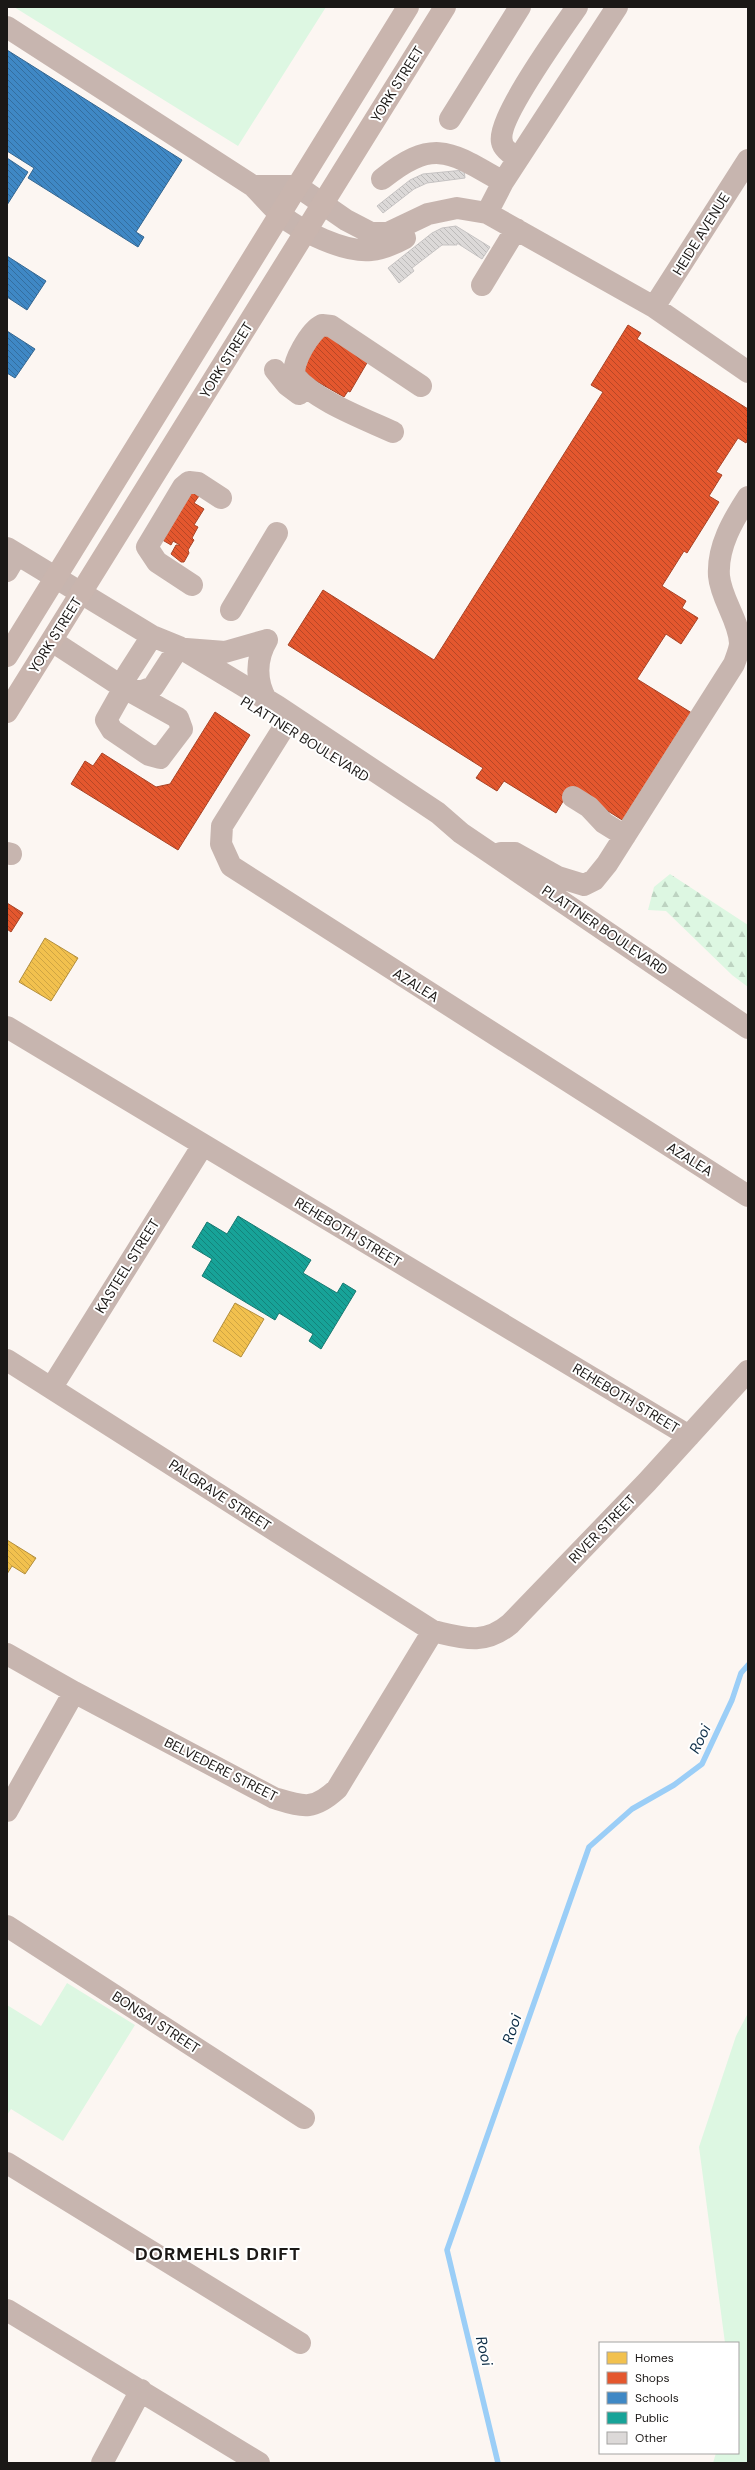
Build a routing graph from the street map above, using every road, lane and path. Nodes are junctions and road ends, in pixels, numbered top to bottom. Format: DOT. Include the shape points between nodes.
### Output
graph roads {
  1 [pos="408,7"];
  2 [pos="445,7"];
  3 [pos="520,7"];
  4 [pos="577,7"];
  5 [pos="617,7"];
  6 [pos="7,27"];
  7 [pos="450,119"];
  8 [pos="518,159"];
  9 [pos="748,160"];
  10 [pos="382,179"];
  11 [pos="503,182"];
  12 [pos="253,186"];
  13 [pos="297,186"];
  14 [pos="323,203"];
  15 [pos="442,212"];
  16 [pos="487,213"];
  17 [pos="280,214"];
  18 [pos="516,229"];
  19 [pos="305,232"];
  20 [pos="482,285"];
  21 [pos="654,308"];
  22 [pos="275,370"];
  23 [pos="748,372"];
  24 [pos="421,386"];
  25 [pos="352,414"];
  26 [pos="393,432"];
  27 [pos="748,497"];
  28 [pos="221,498"];
  29 [pos="277,533"];
  30 [pos="10,558"];
  31 [pos="56,578"];
  32 [pos="192,585"];
  33 [pos="81,593"];
  34 [pos="231,610"];
  35 [pos="154,637"];
  36 [pos="56,644"];
  37 [pos="8,650"];
  38 [pos="177,650"];
  39 [pos="153,687"];
  40 [pos="124,688"];
  41 [pos="266,701"];
  42 [pos="163,710"];
  43 [pos="11,712"];
  44 [pos="288,721"];
  45 [pos="573,797"];
  46 [pos="625,836"];
  47 [pos="491,853"];
  48 [pos="7,1028"];
  49 [pos="748,1028"];
  50 [pos="203,1145"];
  51 [pos="748,1196"];
  52 [pos="7,1360"];
  53 [pos="748,1371"];
  54 [pos="52,1387"];
  55 [pos="689,1436"];
  56 [pos="433,1631"];
  57 [pos="7,1654"];
  58 [pos="74,1692"];
  59 [pos="7,1811"];
  60 [pos="7,1926"];
  61 [pos="304,2118"];
  62 [pos="7,2163"];
  63 [pos="8,2313"];
  64 [pos="300,2343"];
  65 [pos="141,2390"];
  66 [pos="102,2463"];
  67 [pos="259,2463"];
  1 -- 13 [label="main road"];
  2 -- 14 [label="main road, YORK STREET"];
  3 -- 7 [label="street"];
  4 -- 8 [label="street" via="514,105 501,133 504,148"];
  5 -- 8 [label="street"];
  6 -- 12 [label="street"];
  8 -- 11 [label="street"];
  9 -- 21 [label="street, HEIDE AVENUE"];
  10 -- 11 [label="street" via="414,156 447,153"];
  11 -- 16 [label="street"];
  12 -- 13 [label="street"];
  12 -- 17 [label="street"];
  13 -- 14 [label="street"];
  13 -- 17 [label="main road"];
  14 -- 15 [label="street" via="363,230 382,234 394,231 428,214"];
  14 -- 19 [label="main road, YORK STREET"];
  15 -- 16 [label="street" via="457,208"];
  15 -- 19 [label="street" via="402,240 369,250 337,244"];
  16 -- 18 [label="street"];
  17 -- 19 [label="street"];
  17 -- 31 [label="main road"];
  18 -- 20 [label="street"];
  18 -- 21 [label="street"];
  19 -- 33 [label="main road, YORK STREET"];
  21 -- 23 [label="street"];
  22 -- 25 [label="street" via="287,386 335,417 345,418"];
  24 -- 25 [label="street" via="331,326 322,325 315,329 295,362 293,372 298,380"];
  25 -- 26 [label="street"];
  27 -- 46 [label="street" via="733,522 719,565 719,578 740,644 734,664"];
  28 -- 32 [label="street" via="198,483 189,482 183,487 147,547 158,562"];
  29 -- 34 [label="street"];
  30 -- 31 [label="street, PLATTNER BOULEVARD"];
  31 -- 33 [label="street, PLATTNER BOULEVARD"];
  31 -- 37 [label="main road"];
  33 -- 35 [label="street, PLATTNER BOULEVARD"];
  33 -- 36 [label="main road, YORK STREET"];
  35 -- 38 [label="street, PLATTNER BOULEVARD"];
  35 -- 40 [label="street" via="127,675"];
  36 -- 40 [label="street"];
  36 -- 43 [label="main road, YORK STREET"];
  38 -- 39 [label="street"];
  38 -- 41 [label="street, PLATTNER BOULEVARD"];
  38 -- 41 [label="street" via="225,652 267,640 261,650 259,661 259,679"];
  38 -- 44 [label="street, PLATTNER BOULEVARD"];
  39 -- 40 [label="street" via="142,692"];
  39 -- 42 [label="street" via="154,700"];
  40 -- 42 [label="street"];
  40 -- 42 [label="street" via="106,720 108,726 155,758 162,757 182,729 178,718"];
  41 -- 44 [label="street, PLATTNER BOULEVARD"];
  44 -- 47 [label="street, PLATTNER BOULEVARD" via="438,813 460,833"];
  44 -- 51 [label="street, AZALEA" via="222,826 221,844 231,866"];
  45 -- 46 [label="street" via="589,807 604,823"];
  46 -- 47 [label="street" via="594,880 584,884 558,877 515,853"];
  47 -- 49 [label="street, PLATTNER BOULEVARD"];
  48 -- 50 [label="street, REHEBOTH STREET"];
  50 -- 54 [label="street, KASTEEL STREET"];
  50 -- 55 [label="street, REHEBOTH STREET"];
  52 -- 54 [label="street, PALGRAVE STREET"];
  53 -- 55 [label="street, RIVER STREET"];
  54 -- 56 [label="street, PALGRAVE STREET"];
  55 -- 56 [label="street, RIVER STREET" via="551,1582 498,1634 468,1639"];
  56 -- 58 [label="street, BELVEDERE STREET" via="337,1789 322,1802 301,1806 274,1798"];
  57 -- 58 [label="street, BELVEDERE STREET"];
  58 -- 59 [label="street"];
  60 -- 61 [label="street, BONSAI STREET"];
  62 -- 64 [label="street"];
  63 -- 65 [label="street"];
  65 -- 66 [label="street"];
  65 -- 67 [label="street"];
}
